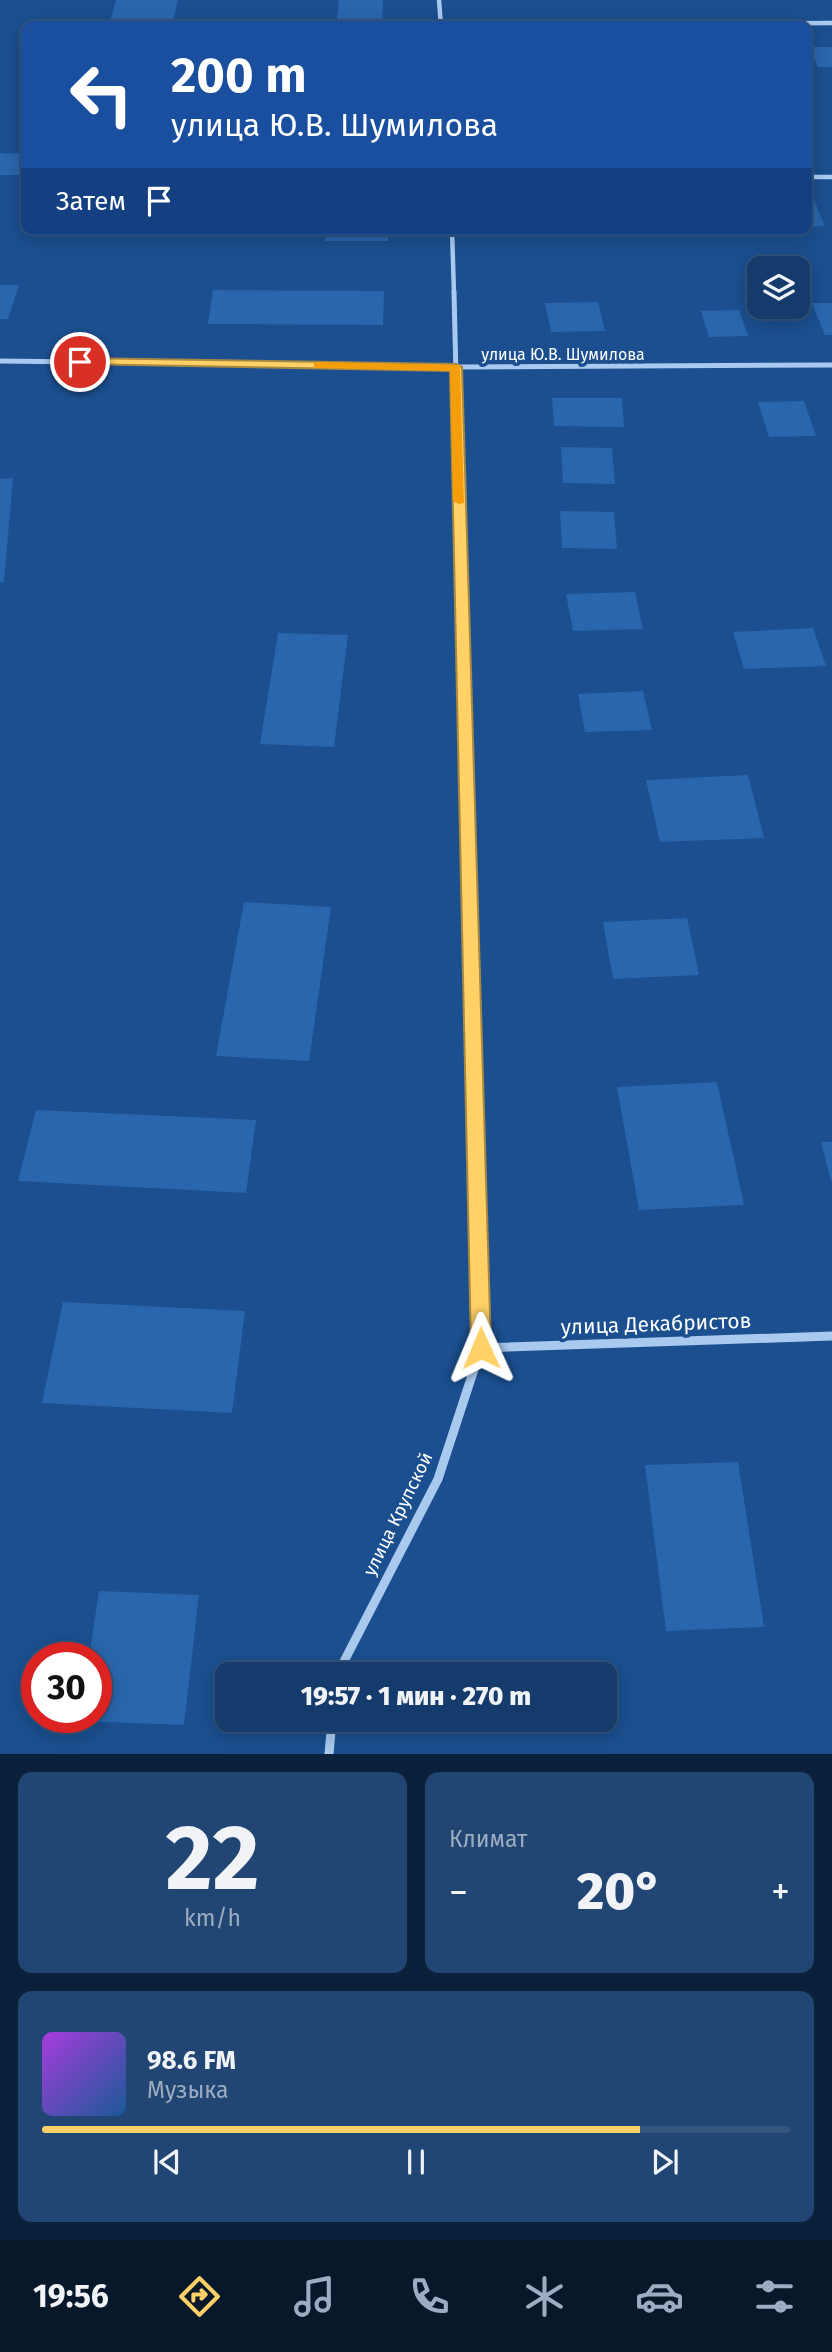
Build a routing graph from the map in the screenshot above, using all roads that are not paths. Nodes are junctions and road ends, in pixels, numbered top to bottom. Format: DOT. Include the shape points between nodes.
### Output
graph roads {
  1 [pos="439,0"];
  2 [pos="441,21"];
  3 [pos="812,23"];
  4 [pos="832,23"];
  5 [pos="812,177"];
  6 [pos="832,177"];
  7 [pos="452,235"];
  8 [pos="0,360"];
  9 [pos="832,365"];
  10 [pos="456,367"];
  11 [pos="832,1336"];
  12 [pos="481,1348"];
  13 [pos="344,1662"];
  14 [pos="331,1732"];
  15 [pos="329,1754"];
  1 -- 2 [label="street"];
  3 -- 4 [label="street"];
  5 -- 6 [label="street"];
  7 -- 10 [label="street, улица Крупской"];
  8 -- 10 [label="street, улица Ю.В. Шумилова"];
  9 -- 10 [label="street, улица Ю.В. Шумилова"];
  10 -- 12 [label="street, улица Крупской"];
  11 -- 12 [label="street, улица Декабристов"];
  12 -- 13 [label="street, улица Крупской" via="438,1479"];
  14 -- 15 [label="street"];
}
